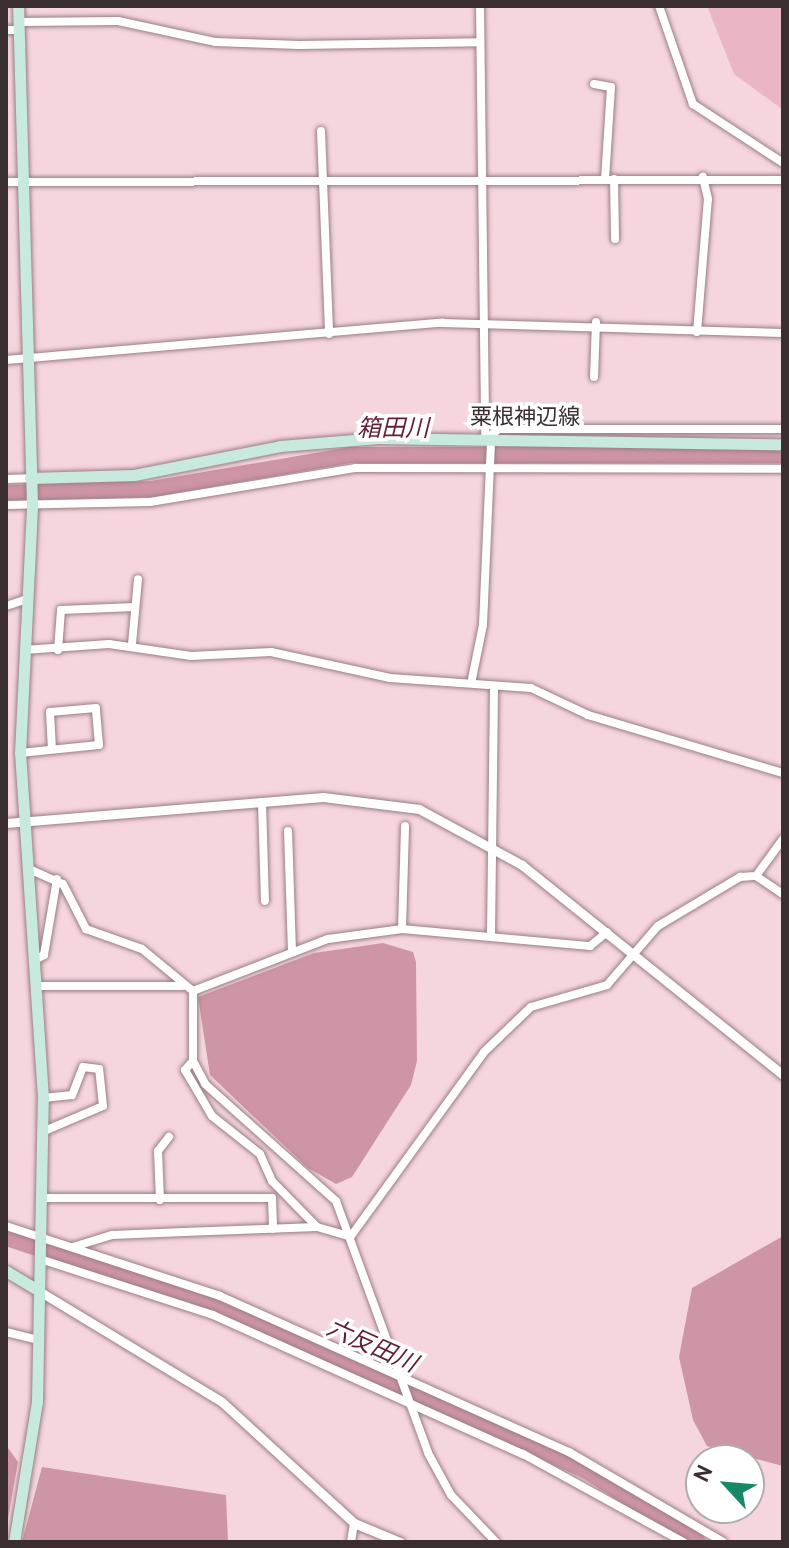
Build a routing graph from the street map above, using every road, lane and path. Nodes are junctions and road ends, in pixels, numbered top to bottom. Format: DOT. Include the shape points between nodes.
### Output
graph roads {
  1 [pos="18,6"];
  2 [pos="480,6"];
  3 [pos="674,6"];
  4 [pos="662,10"];
  5 [pos="14,28"];
  6 [pos="480,42"];
  7 [pos="594,84"];
  8 [pos="321,131"];
  9 [pos="783,163"];
  10 [pos="703,177"];
  11 [pos="482,179"];
  12 [pos="609,179"];
  13 [pos="20,180"];
  14 [pos="783,180"];
  15 [pos="6,182"];
  16 [pos="324,182"];
  17 [pos="615,239"];
  18 [pos="596,322"];
  19 [pos="484,326"];
  20 [pos="697,332"];
  21 [pos="783,333"];
  22 [pos="329,334"];
  23 [pos="6,360"];
  24 [pos="26,360"];
  25 [pos="594,377"];
  26 [pos="783,429"];
  27 [pos="488,439"];
  28 [pos="783,444"];
  29 [pos="492,466"];
  30 [pos="783,469"];
  31 [pos="6,479"];
  32 [pos="30,481"];
  33 [pos="32,502"];
  34 [pos="6,505"];
  35 [pos="138,579"];
  36 [pos="28,599"];
  37 [pos="6,606"];
  38 [pos="135,607"];
  39 [pos="132,644"];
  40 [pos="24,650"];
  41 [pos="58,650"];
  42 [pos="472,679"];
  43 [pos="494,686"];
  44 [pos="52,748"];
  45 [pos="20,753"];
  46 [pos="783,773"];
  47 [pos="262,802"];
  48 [pos="6,823"];
  49 [pos="26,823"];
  50 [pos="405,826"];
  51 [pos="288,831"];
  52 [pos="783,839"];
  53 [pos="488,840"];
  54 [pos="29,869"];
  55 [pos="756,876"];
  56 [pos="57,879"];
  57 [pos="783,894"];
  58 [pos="265,901"];
  59 [pos="402,929"];
  60 [pos="607,932"];
  61 [pos="491,936"];
  62 [pos="292,951"];
  63 [pos="632,954"];
  64 [pos="37,959"];
  65 [pos="39,986"];
  66 [pos="183,986"];
  67 [pos="193,991"];
  68 [pos="193,1061"];
  69 [pos="783,1075"];
  70 [pos="43,1098"];
  71 [pos="42,1132"];
  72 [pos="169,1137"];
  73 [pos="41,1198"];
  74 [pos="160,1200"];
  75 [pos="6,1226"];
  76 [pos="317,1227"];
  77 [pos="273,1229"];
  78 [pos="351,1237"];
  79 [pos="40,1238"];
  80 [pos="73,1247"];
  81 [pos="40,1257"];
  82 [pos="6,1271"];
  83 [pos="39,1291"];
  84 [pos="6,1332"];
  85 [pos="39,1340"];
  86 [pos="397,1377"];
  87 [pos="409,1404"];
  88 [pos="354,1523"];
  89 [pos="14,1542"];
  90 [pos="351,1542"];
  91 [pos="400,1542"];
  92 [pos="496,1542"];
  93 [pos="683,1542"];
  94 [pos="723,1542"];
  1 -- 5 [label="main road"];
  2 -- 6 [label="street"];
  3 -- 4 [label="street"];
  4 -- 9 [label="street" via="693,104"];
  5 -- 6 [label="street" via="118,21 215,42"];
  5 -- 13 [label="main road"];
  6 -- 11 [label="street"];
  7 -- 12 [label="street" via="611,87"];
  8 -- 16 [label="street"];
  10 -- 12 [label="street"];
  10 -- 14 [label="street"];
  10 -- 20 [label="street" via="707,241"];
  11 -- 12 [label="street"];
  11 -- 16 [label="street"];
  11 -- 19 [label="street"];
  12 -- 17 [label="street"];
  13 -- 15 [label="street"];
  13 -- 16 [label="street"];
  13 -- 24 [label="main road"];
  16 -- 22 [label="street"];
  18 -- 19 [label="street"];
  18 -- 20 [label="street"];
  18 -- 25 [label="street"];
  19 -- 22 [label="street" via="395,325"];
  19 -- 27 [label="street"];
  20 -- 21 [label="street"];
  22 -- 24 [label="street" via="208,338 147,352"];
  23 -- 24 [label="street"];
  24 -- 32 [label="main road"];
  26 -- 27 [label="street" via="499,429"];
  27 -- 28 [label="main road, 粟根神辺線"];
  27 -- 29 [label="street"];
  27 -- 32 [label="main road, 粟根神辺線" via="312,443 134,475"];
  29 -- 30 [label="street"];
  29 -- 33 [label="street" via="320,471 150,502"];
  29 -- 42 [label="street" via="482,542 483,625"];
  31 -- 32 [label="street"];
  32 -- 33 [label="main road"];
  33 -- 34 [label="street"];
  33 -- 36 [label="main road"];
  35 -- 38 [label="street"];
  36 -- 37 [label="street"];
  36 -- 40 [label="main road"];
  38 -- 39 [label="street"];
  38 -- 41 [label="street" via="61,610"];
  39 -- 41 [label="street"];
  39 -- 42 [label="street" via="191,656 307,655 390,678"];
  40 -- 41 [label="street"];
  40 -- 45 [label="main road"];
  42 -- 43 [label="street"];
  43 -- 46 [label="street" via="531,688 588,715"];
  43 -- 53 [label="street"];
  44 -- 44 [label="street" via="99,745 96,708 50,712"];
  44 -- 45 [label="street"];
  45 -- 49 [label="main road"];
  47 -- 49 [label="street"];
  47 -- 53 [label="street" via="386,802"];
  47 -- 58 [label="street"];
  48 -- 49 [label="street"];
  49 -- 54 [label="main road"];
  50 -- 59 [label="street"];
  51 -- 62 [label="street"];
  52 -- 55 [label="street"];
  53 -- 60 [label="street"];
  53 -- 61 [label="street"];
  54 -- 56 [label="street"];
  54 -- 64 [label="main road"];
  55 -- 57 [label="street"];
  55 -- 63 [label="street" via="740,877 658,926"];
  56 -- 64 [label="street" via="44,955"];
  56 -- 66 [label="street" via="86,929 142,949"];
  59 -- 61 [label="street"];
  59 -- 62 [label="street"];
  60 -- 61 [label="street" via="590,946"];
  60 -- 63 [label="street"];
  62 -- 67 [label="street"];
  63 -- 69 [label="street"];
  63 -- 78 [label="street" via="607,985 543,1001 506,1029"];
  64 -- 65 [label="main road"];
  65 -- 66 [label="street"];
  65 -- 70 [label="main road"];
  66 -- 67 [label="street"];
  67 -- 68 [label="street"];
  68 -- 76 [label="street" via="185,1070 212,1116 260,1154 272,1181"];
  68 -- 78 [label="street" via="215,1096 336,1201"];
  70 -- 71 [label="main road"];
  70 -- 71 [label="street" via="72,1095 83,1067 99,1069 103,1106"];
  71 -- 73 [label="main road"];
  72 -- 74 [label="street" via="158,1151"];
  73 -- 74 [label="street"];
  73 -- 79 [label="main road"];
  74 -- 77 [label="street" via="272,1198"];
  75 -- 79 [label="street"];
  76 -- 77 [label="street"];
  76 -- 78 [label="street"];
  77 -- 80 [label="street" via="112,1235"];
  78 -- 86 [label="street"];
  79 -- 80 [label="street"];
  79 -- 81 [label="main road"];
  80 -- 86 [label="street" via="220,1296"];
  81 -- 83 [label="main road"];
  81 -- 87 [label="street" via="213,1315"];
  82 -- 83 [label="main road"];
  83 -- 85 [label="main road"];
  83 -- 88 [label="street" via="222,1402"];
  84 -- 85 [label="street"];
  85 -- 89 [label="main road" via="34,1426"];
  86 -- 87 [label="street"];
  86 -- 94 [label="street" via="569,1452"];
  87 -- 92 [label="street" via="451,1495"];
  87 -- 93 [label="street" via="535,1459"];
  88 -- 90 [label="street"];
  88 -- 91 [label="street"];
}
